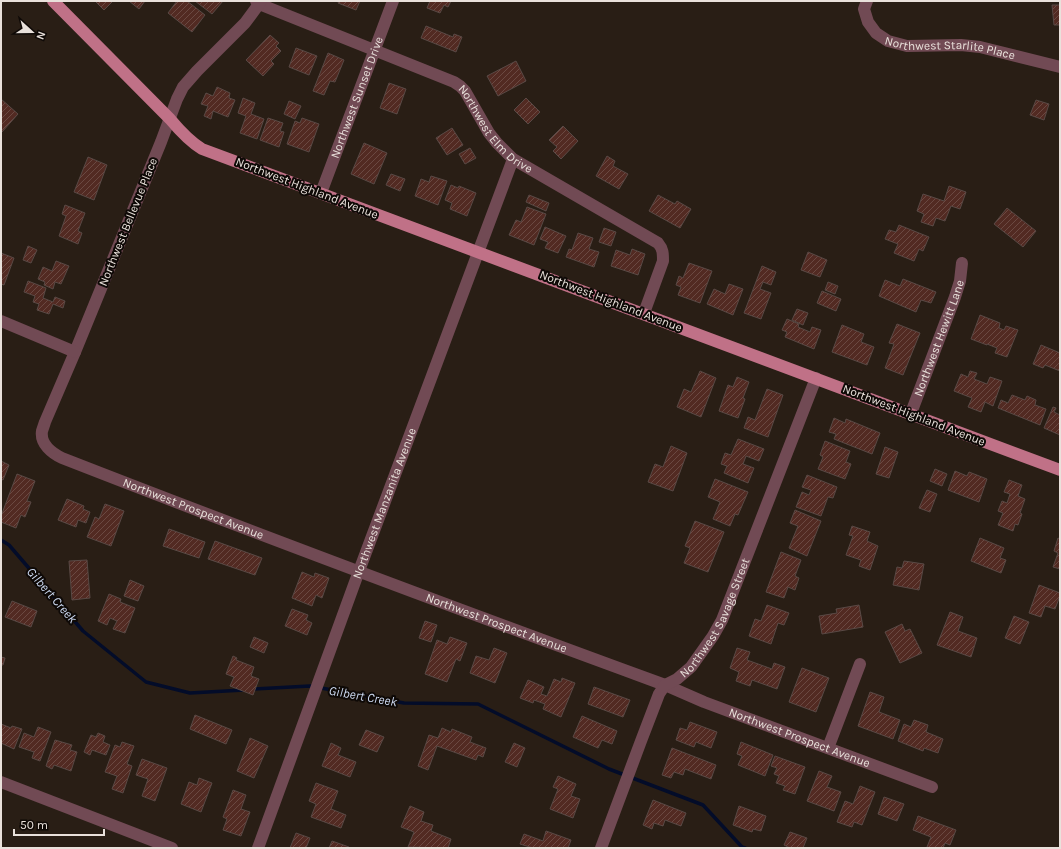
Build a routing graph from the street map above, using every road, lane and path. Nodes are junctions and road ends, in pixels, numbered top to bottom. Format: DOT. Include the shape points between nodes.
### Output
graph roads {
  1 [pos="53,1"];
  2 [pos="393,1"];
  3 [pos="867,1"];
  4 [pos="259,2"];
  5 [pos="374,50"];
  6 [pos="1060,67"];
  7 [pos="170,119"];
  8 [pos="513,159"];
  9 [pos="321,193"];
  10 [pos="478,251"];
  11 [pos="962,263"];
  12 [pos="644,314"];
  13 [pos="1,321"];
  14 [pos="75,352"];
  15 [pos="816,378"];
  16 [pos="911,413"];
  17 [pos="62,458"];
  18 [pos="1060,470"];
  19 [pos="359,571"];
  20 [pos="860,664"];
  21 [pos="665,685"];
  22 [pos="828,748"];
  23 [pos="1,782"];
  24 [pos="932,787"];
  25 [pos="172,848"];
  26 [pos="258,848"];
  27 [pos="601,848"];
  1 -- 7 [label="main road, Northwest Highland Avenue"];
  2 -- 5 [label="street, Northwest Sunset Drive"];
  3 -- 6 [label="street, Northwest Starlite Place" via="864,9 868,22 876,33 888,41 907,46 980,47"];
  4 -- 5 [label="street, Northwest Elm Drive"];
  4 -- 7 [label="street, Northwest Bellevue Place" via="245,23 183,87"];
  5 -- 8 [label="street, Northwest Elm Drive" via="460,86 489,133"];
  5 -- 9 [label="street, Northwest Sunset Drive"];
  7 -- 9 [label="main road, Northwest Highland Avenue" via="182,133 202,149"];
  7 -- 14 [label="street, Northwest Bellevue Place"];
  8 -- 10 [label="street, Northwest Manzanita Avenue"];
  8 -- 12 [label="street, Northwest Elm Drive" via="662,247 663,261"];
  9 -- 10 [label="main road, Northwest Highland Avenue"];
  10 -- 12 [label="main road, Northwest Highland Avenue"];
  10 -- 19 [label="street, Northwest Manzanita Avenue"];
  11 -- 16 [label="street, Northwest Hewitt Lane" via="955,297"];
  12 -- 15 [label="main road, Northwest Highland Avenue"];
  13 -- 14 [label="street"];
  14 -- 17 [label="street, Northwest Bellevue Place" via="42,432 48,448"];
  15 -- 16 [label="main road, Northwest Highland Avenue"];
  15 -- 21 [label="street, Northwest Savage Street" via="722,620 690,667 677,679"];
  16 -- 18 [label="main road, Northwest Highland Avenue"];
  17 -- 19 [label="street, Northwest Prospect Avenue"];
  19 -- 21 [label="street, Northwest Prospect Avenue"];
  19 -- 26 [label="street, Northwest Manzanita Avenue"];
  20 -- 22 [label="street"];
  21 -- 22 [label="street, Northwest Prospect Avenue"];
  21 -- 27 [label="street, Northwest Savage Street" via="659,694"];
  22 -- 24 [label="street, Northwest Prospect Avenue"];
  23 -- 25 [label="street"];
}
